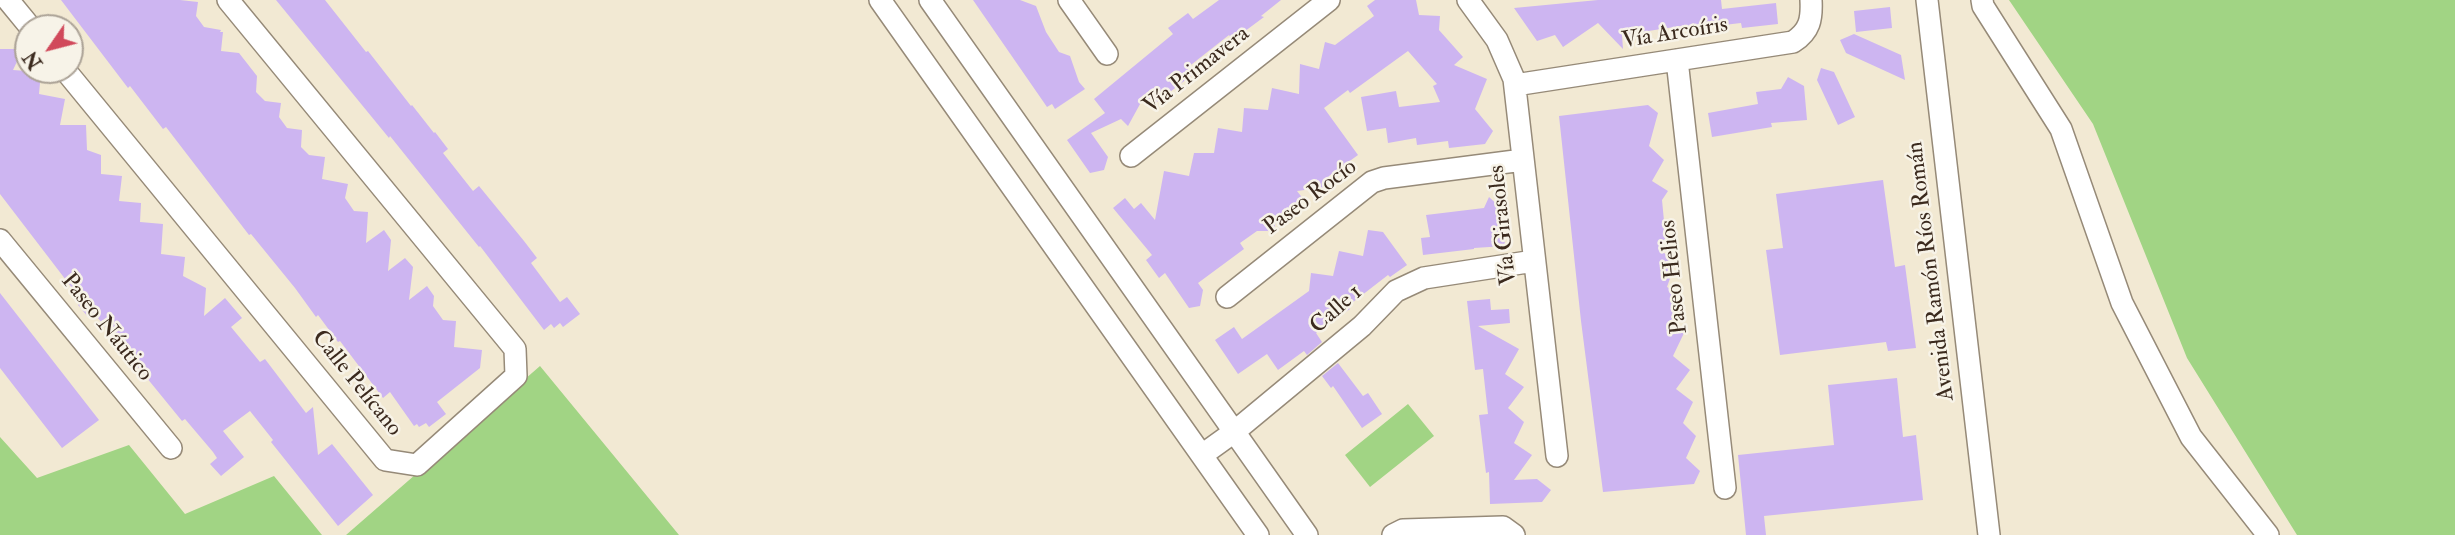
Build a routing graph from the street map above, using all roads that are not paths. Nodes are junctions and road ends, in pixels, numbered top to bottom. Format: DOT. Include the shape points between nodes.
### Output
graph roads {
  1 [pos="8,0"];
  2 [pos="228,0"];
  3 [pos="880,0"];
  4 [pos="930,0"];
  5 [pos="1069,0"];
  6 [pos="1329,0"];
  7 [pos="1468,0"];
  8 [pos="1811,0"];
  9 [pos="1927,0"];
  10 [pos="1982,0"];
  11 [pos="20,14"];
  12 [pos="1107,54"];
  13 [pos="1676,60"];
  14 [pos="76,84"];
  15 [pos="1515,85"];
  16 [pos="1131,156"];
  17 [pos="1523,160"];
  18 [pos="0,240"];
  19 [pos="1534,261"];
  20 [pos="1227,297"];
  21 [pos="1234,432"];
  22 [pos="171,448"];
  23 [pos="1202,455"];
  24 [pos="1557,456"];
  25 [pos="1725,488"];
  26 [pos="1258,535"];
  27 [pos="1307,535"];
  28 [pos="1393,535"];
  29 [pos="1514,535"];
  30 [pos="1989,535"];
  31 [pos="2268,535"];
  1 -- 11 [label="street"];
  2 -- 14 [label="street, Calle Pelícano" via="515,349 516,376 417,465 385,460"];
  3 -- 23 [label="street"];
  4 -- 21 [label="street"];
  5 -- 12 [label="street"];
  6 -- 16 [label="street, Vía Primavera"];
  7 -- 15 [label="street, Vía Girasoles" via="1506,56"];
  8 -- 13 [label="street, Vía Arcoíris" via="1809,28 1793,42"];
  9 -- 30 [label="street, Avenida Ramón Ríos Román"];
  10 -- 31 [label="street" via="2061,129 2122,303 2191,437"];
  13 -- 15 [label="street, Vía Arcoíris"];
  13 -- 25 [label="street, Paseo Helios"];
  15 -- 17 [label="street, Vía Girasoles"];
  17 -- 19 [label="street, Vía Girasoles"];
  17 -- 20 [label="street, Paseo Rocío" via="1372,182"];
  18 -- 22 [label="street, Paseo Náutico"];
  19 -- 21 [label="street, Calle 1" via="1424,278 1396,291 1362,326"];
  19 -- 24 [label="street, Vía Girasoles"];
  21 -- 23 [label="street, Calle 1"];
  21 -- 27 [label="street"];
  23 -- 26 [label="street"];
  28 -- 29 [label="street" via="1403,530 1503,527"];
}
